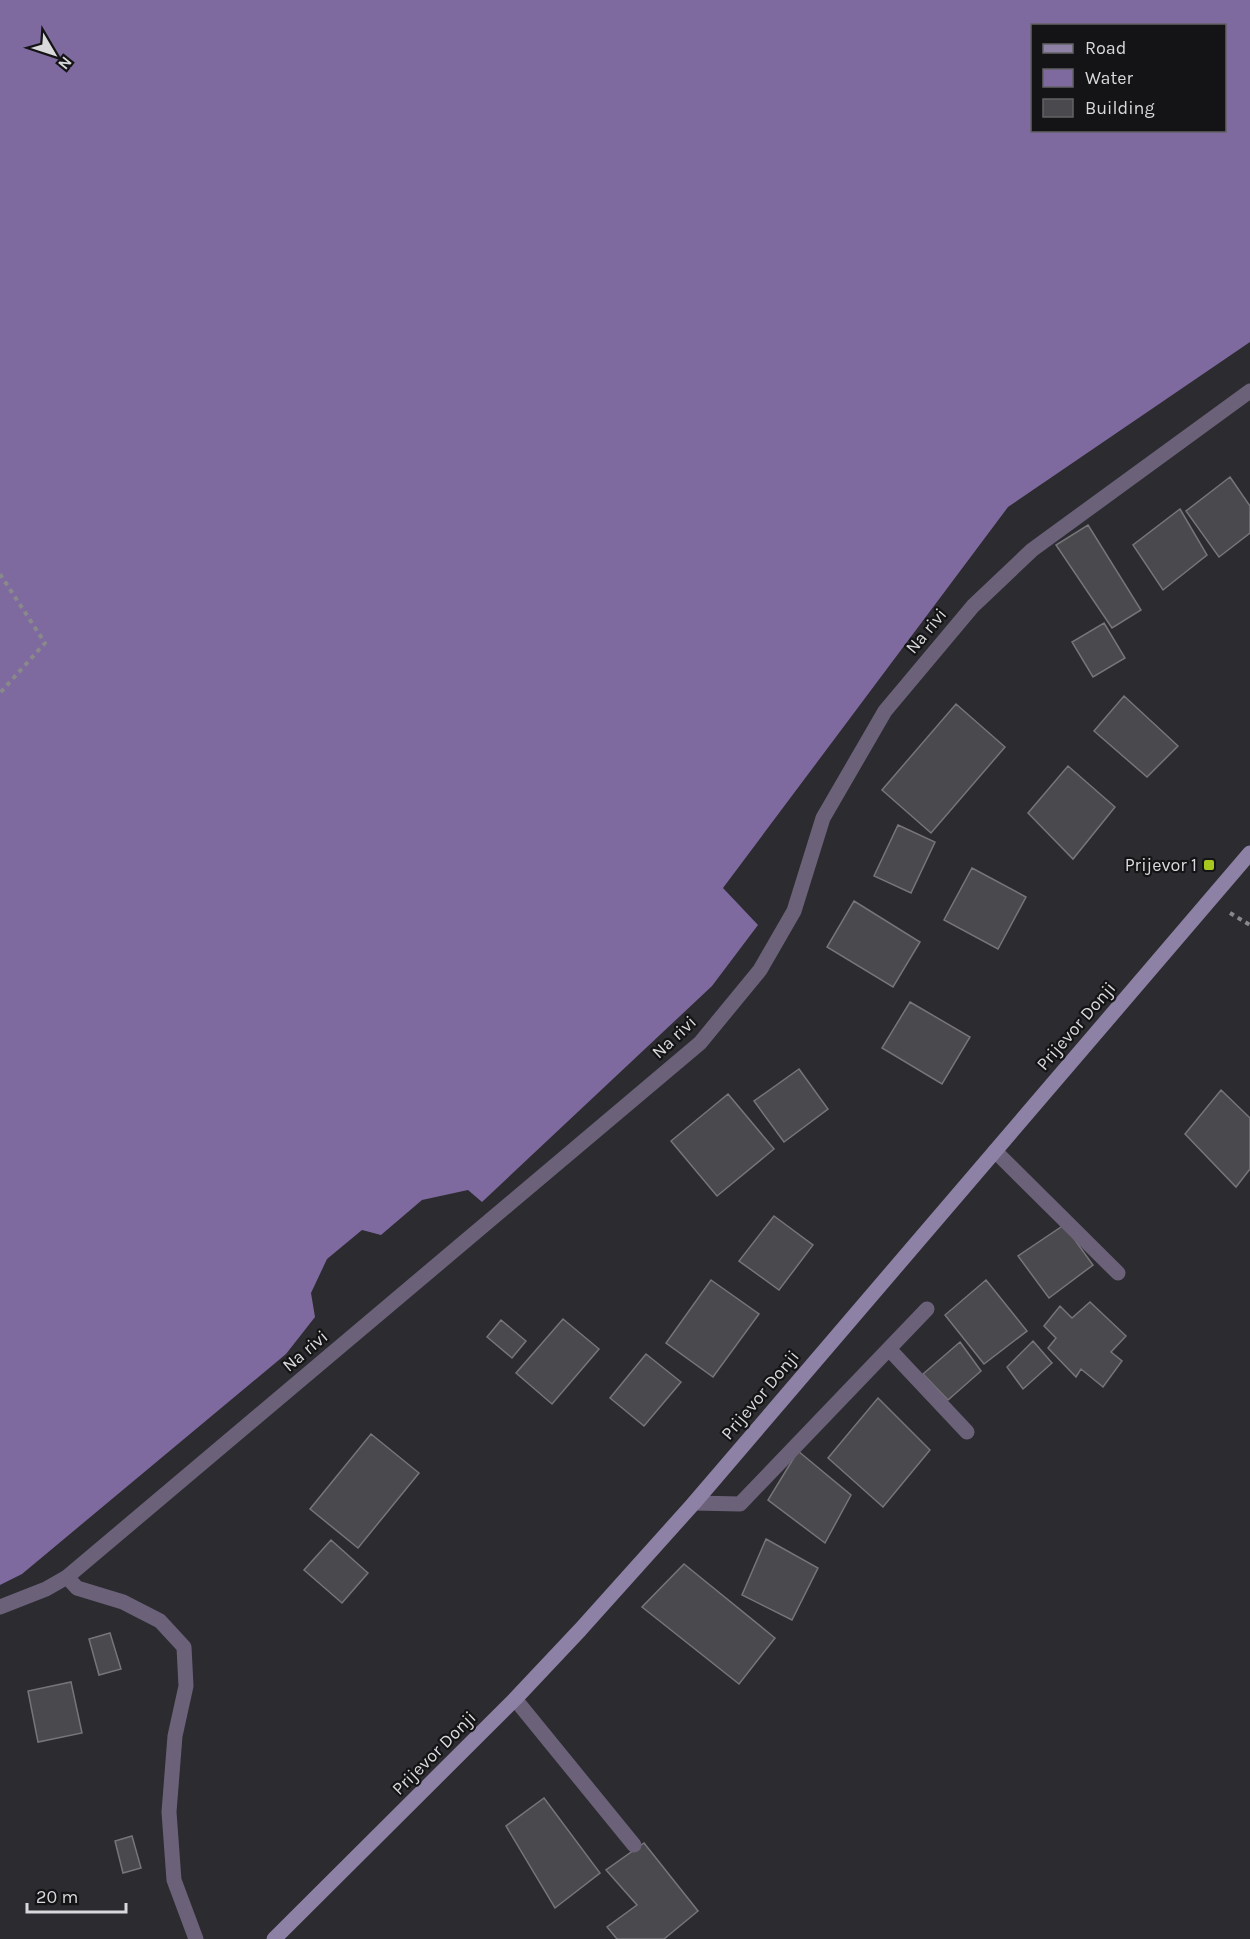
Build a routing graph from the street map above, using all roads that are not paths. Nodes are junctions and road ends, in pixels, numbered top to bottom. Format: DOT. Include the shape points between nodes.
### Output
graph roads {
  1 [pos="1250,391"];
  2 [pos="1250,853"];
  3 [pos="995,1151"];
  4 [pos="1118,1273"];
  5 [pos="927,1309"];
  6 [pos="889,1349"];
  7 [pos="967,1432"];
  8 [pos="694,1503"];
  9 [pos="67,1577"];
  10 [pos="0,1607"];
  11 [pos="515,1699"];
  12 [pos="634,1845"];
  13 [pos="196,1939"];
  14 [pos="274,1939"];
  1 -- 9 [label="street, Na rivi" via="1032,550 973,606 885,711 823,818 794,911 760,970 700,1043"];
  2 -- 3 [label="main road, Prijevor Donji"];
  3 -- 4 [label="street"];
  3 -- 8 [label="main road, Prijevor Donji"];
  5 -- 6 [label="street"];
  6 -- 7 [label="street"];
  6 -- 8 [label="street" via="740,1504"];
  8 -- 11 [label="main road, Prijevor Donji"];
  9 -- 10 [label="street, Na rivi"];
  9 -- 13 [label="street" via="76,1587 123,1602 160,1621 184,1647 186,1686 175,1736 169,1812 174,1880"];
  11 -- 12 [label="street"];
  11 -- 14 [label="main road, Prijevor Donji"];
}
